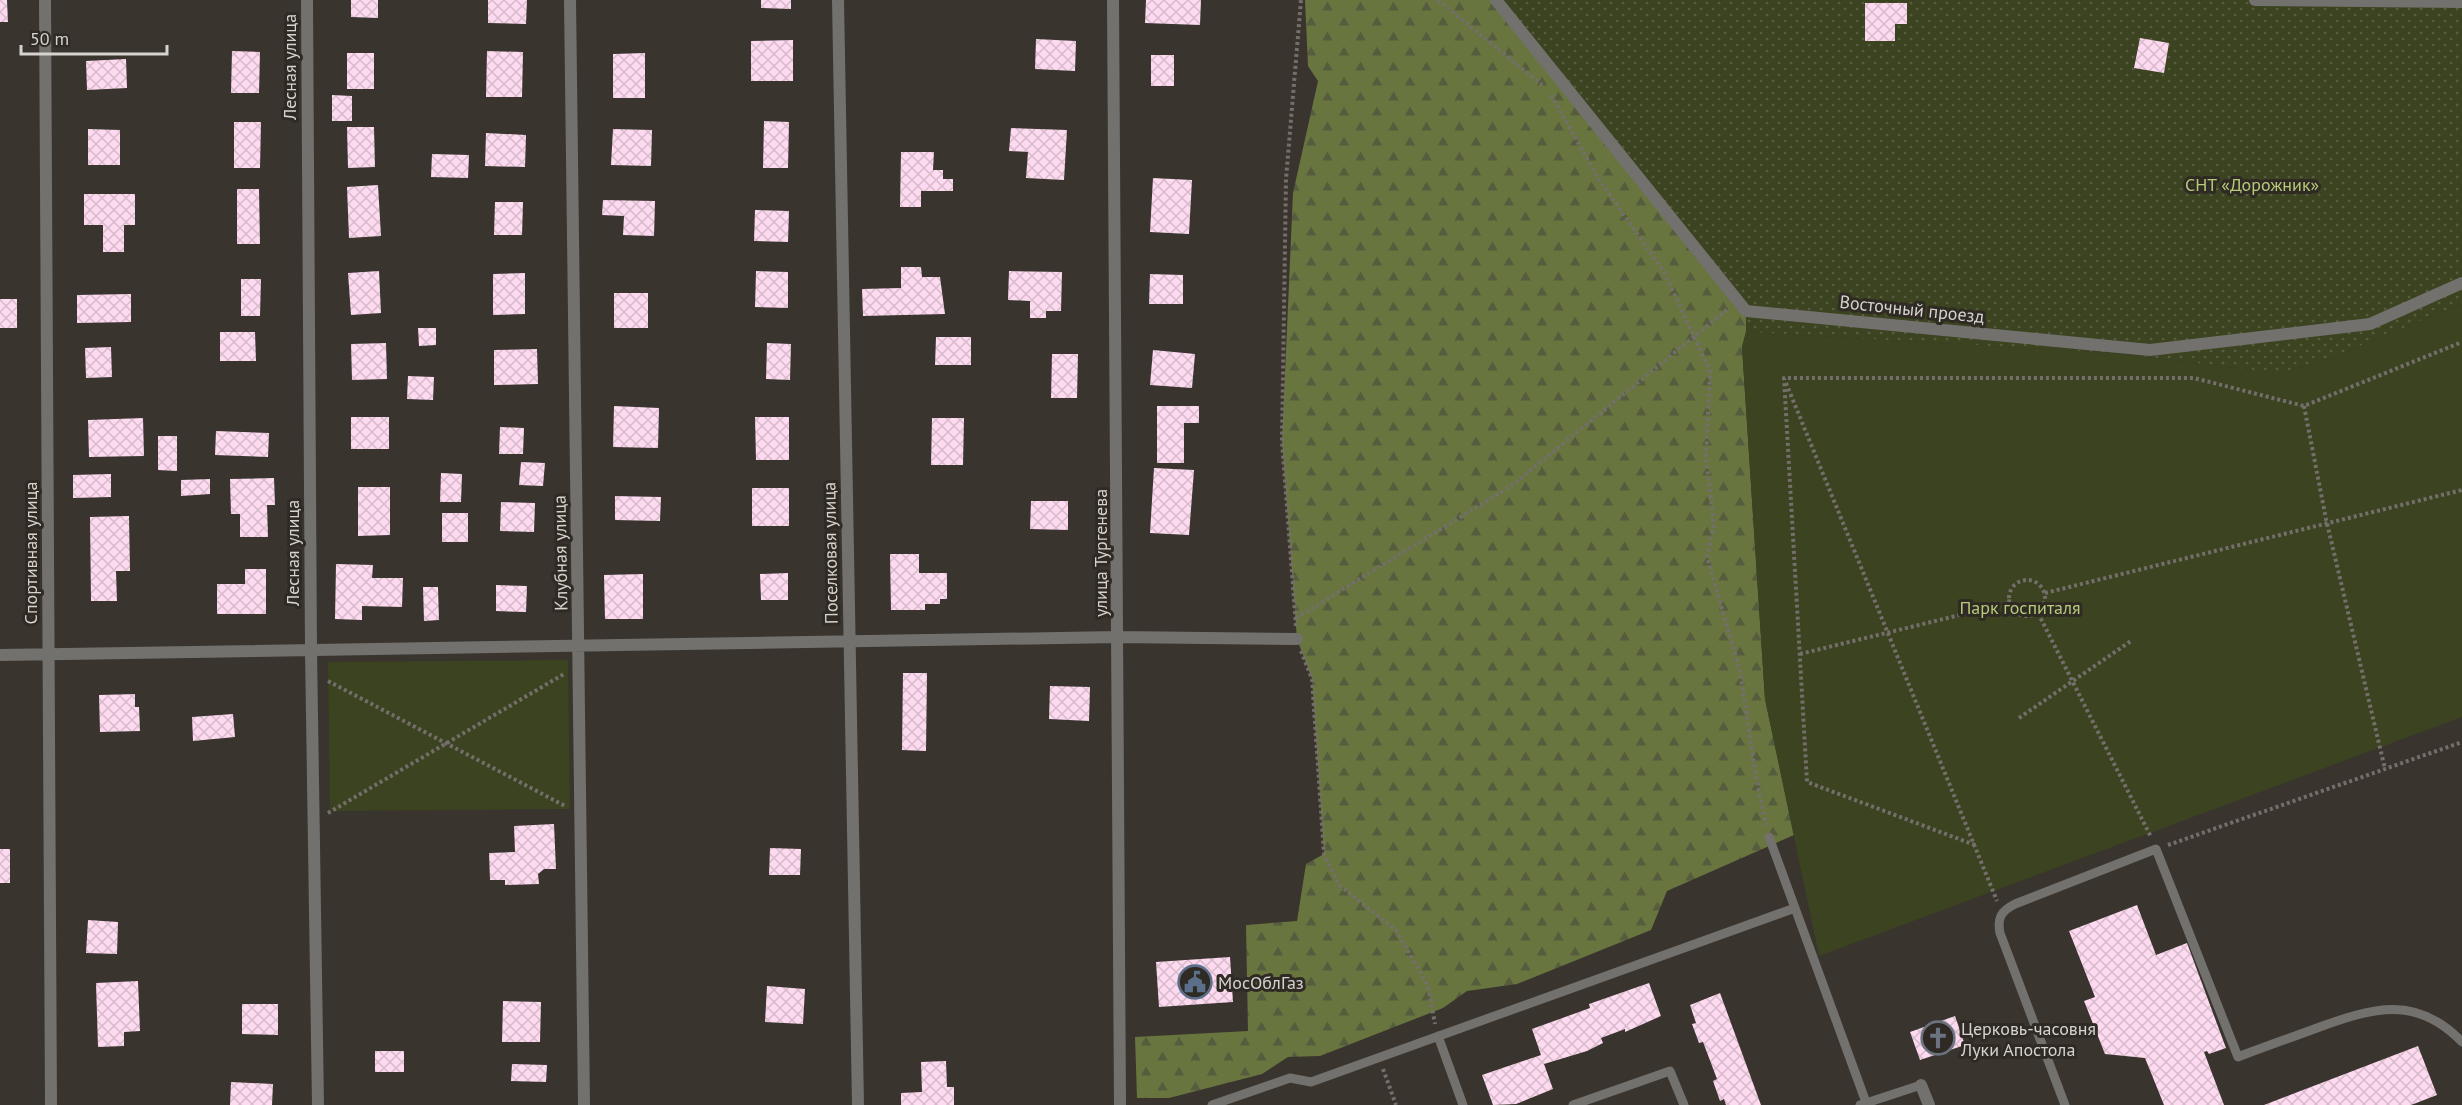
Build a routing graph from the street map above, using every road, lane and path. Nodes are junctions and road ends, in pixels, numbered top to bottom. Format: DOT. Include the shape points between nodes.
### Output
graph roads {
  1 [pos="45,0"];
  2 [pos="307,0"];
  3 [pos="570,0"];
  4 [pos="838,0"];
  5 [pos="1113,0"];
  6 [pos="1301,0"];
  7 [pos="1438,0"];
  8 [pos="1496,0"];
  9 [pos="2255,0"];
  10 [pos="2462,2"];
  11 [pos="2462,283"];
  12 [pos="1738,301"];
  13 [pos="1694,337"];
  14 [pos="2462,342"];
  15 [pos="1784,378"];
  16 [pos="2304,406"];
  17 [pos="2462,490"];
  18 [pos="2327,523"];
  19 [pos="2045,593"];
  20 [pos="2009,603"];
  21 [pos="2037,613"];
  22 [pos="1296,618"];
  23 [pos="1889,634"];
  24 [pos="1119,637"];
  25 [pos="1297,639"];
  26 [pos="2131,640"];
  27 [pos="849,641"];
  28 [pos="579,646"];
  29 [pos="311,650"];
  30 [pos="1800,654"];
  31 [pos="0,655"];
  32 [pos="49,655"];
  33 [pos="579,665"];
  34 [pos="328,681"];
  35 [pos="2072,681"];
  36 [pos="2019,718"];
  37 [pos="2462,742"];
  38 [pos="446,743"];
  39 [pos="2385,769"];
  40 [pos="581,814"];
  41 [pos="314,825"];
  42 [pos="1769,837"];
  43 [pos="1975,845"];
  44 [pos="2156,849"];
  45 [pos="1795,908"];
  46 [pos="2001,913"];
  47 [pos="1438,1036"];
  48 [pos="2462,1042"];
  49 [pos="1379,1057"];
  50 [pos="1921,1085"];
  51 [pos="1865,1104"];
  52 [pos="51,1105"];
  53 [pos="318,1105"];
  54 [pos="584,1105"];
  55 [pos="858,1105"];
  56 [pos="1120,1105"];
  57 [pos="1212,1105"];
  58 [pos="1396,1105"];
  59 [pos="1463,1105"];
  60 [pos="1573,1105"];
  61 [pos="1684,1105"];
  62 [pos="1929,1105"];
  63 [pos="2065,1105"];
  1 -- 32 [label="street, Спортивная улица"];
  2 -- 29 [label="street, Лесная улица"];
  3 -- 28 [label="street, Клубная улица"];
  4 -- 27 [label="street, Поселковая улица"];
  5 -- 24 [label="street, улица Тургенева"];
  6 -- 22 [label="path" via="1286,179 1282,441"];
  7 -- 13 [label="path" via="1547,89 1598,178 1664,272"];
  8 -- 12 [label="street, Восточный проезд"];
  9 -- 10 [label="street"];
  11 -- 12 [label="street, Восточный проезд" via="2370,324 2150,350 1746,311"];
  12 -- 13 [label="path"];
  13 -- 22 [label="path" via="1511,486"];
  13 -- 42 [label="path" via="1710,371 1706,458 1714,525 1707,557 1740,671"];
  14 -- 16 [label="path"];
  15 -- 16 [label="path" via="2194,378"];
  15 -- 23 [label="path"];
  15 -- 30 [label="path"];
  16 -- 18 [label="path"];
  17 -- 18 [label="path"];
  18 -- 19 [label="path"];
  18 -- 39 [label="path"];
  19 -- 20 [label="path" via="2034,580 2022,580 2009,591"];
  19 -- 21 [label="path" via="2044,604"];
  20 -- 21 [label="path" via="2021,615"];
  20 -- 23 [label="path"];
  21 -- 35 [label="path"];
  22 -- 25 [label="path"];
  23 -- 30 [label="path"];
  23 -- 43 [label="path"];
  24 -- 25 [label="street"];
  24 -- 27 [label="street"];
  24 -- 56 [label="street, улица Тургенева"];
  25 -- 47 [label="path" via="1312,679 1324,854 1339,885 1396,930 1428,986"];
  26 -- 35 [label="path"];
  27 -- 28 [label="street"];
  27 -- 55 [label="street, Поселковая улица"];
  28 -- 29 [label="street"];
  28 -- 33 [label="street, Клубная улица"];
  29 -- 32 [label="street"];
  29 -- 41 [label="street, Лесная улица"];
  30 -- 43 [label="path" via="1807,782"];
  31 -- 32 [label="street"];
  32 -- 52 [label="street, Спортивная улица"];
  33 -- 38 [label="path"];
  33 -- 40 [label="street, Клубная улица"];
  34 -- 38 [label="path"];
  35 -- 36 [label="path"];
  35 -- 44 [label="path"];
  37 -- 39 [label="path"];
  38 -- 40 [label="path"];
  38 -- 41 [label="path" via="330,811"];
  39 -- 44 [label="path"];
  40 -- 54 [label="street, Клубная улица"];
  41 -- 53 [label="street, Лесная улица"];
  42 -- 45 [label="lane"];
  43 -- 46 [label="path"];
  44 -- 46 [label="lane" via="2015,903"];
  44 -- 48 [label="lane" via="2238,1057 2374,1009 2405,1009 2423,1014"];
  45 -- 47 [label="lane"];
  45 -- 51 [label="lane"];
  46 -- 63 [label="lane" via="2000,933"];
  47 -- 49 [label="lane"];
  47 -- 59 [label="lane"];
  49 -- 57 [label="lane" via="1311,1082 1290,1078"];
  49 -- 58 [label="path"];
  50 -- 51 [label="lane"];
  50 -- 62 [label="street"];
  60 -- 61 [label="lane" via="1670,1071"];
}
